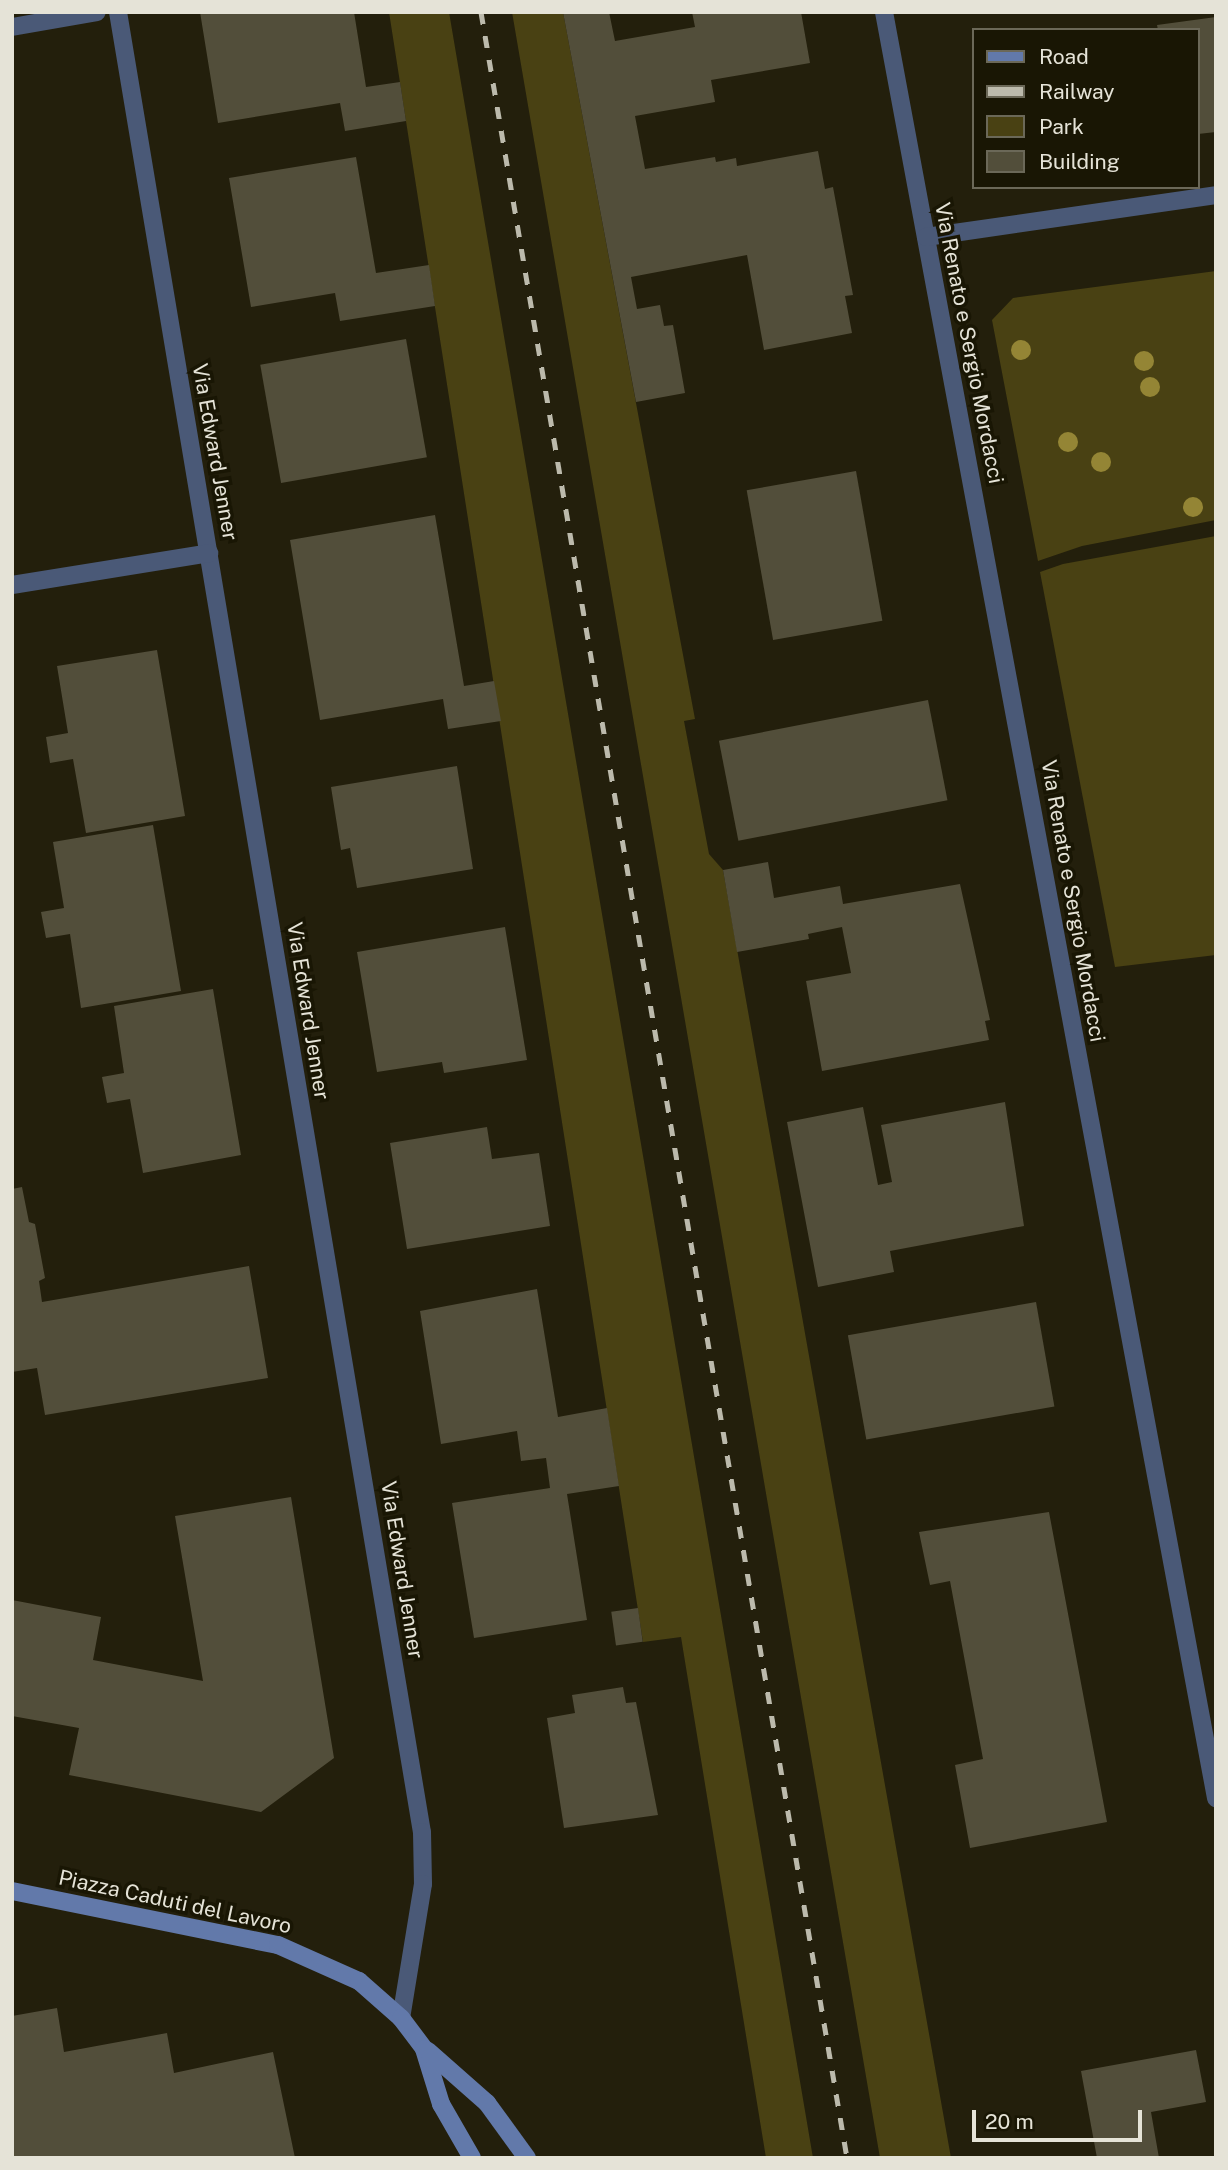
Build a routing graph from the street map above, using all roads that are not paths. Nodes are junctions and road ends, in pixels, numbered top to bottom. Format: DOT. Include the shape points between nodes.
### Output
graph roads {
  1 [pos="97,12"];
  2 [pos="118,12"];
  3 [pos="884,12"];
  4 [pos="12,27"];
  5 [pos="1216,195"];
  6 [pos="926,237"];
  7 [pos="209,553"];
  8 [pos="12,585"];
  9 [pos="1216,1798"];
  10 [pos="12,1891"];
  11 [pos="401,2018"];
  12 [pos="415,2035"];
  13 [pos="472,2158"];
  14 [pos="527,2158"];
  1 -- 4 [label="street"];
  2 -- 7 [label="street, Via Edward Jenner"];
  3 -- 6 [label="street, Via Renato e Sergio Mordacci"];
  5 -- 6 [label="street"];
  6 -- 9 [label="street, Via Renato e Sergio Mordacci"];
  7 -- 8 [label="street"];
  7 -- 11 [label="street, Via Edward Jenner" via="422,1832 423,1884"];
  10 -- 11 [label="main road, Piazza Caduti del Lavoro" via="300,1952 359,1981"];
  11 -- 12 [label="main road, Piazza Caduti del Lavoro"];
  12 -- 13 [label="main road, Piazza Caduti del Lavoro" via="430,2062 448,2119"];
  12 -- 14 [label="main road" via="487,2103"];
}
